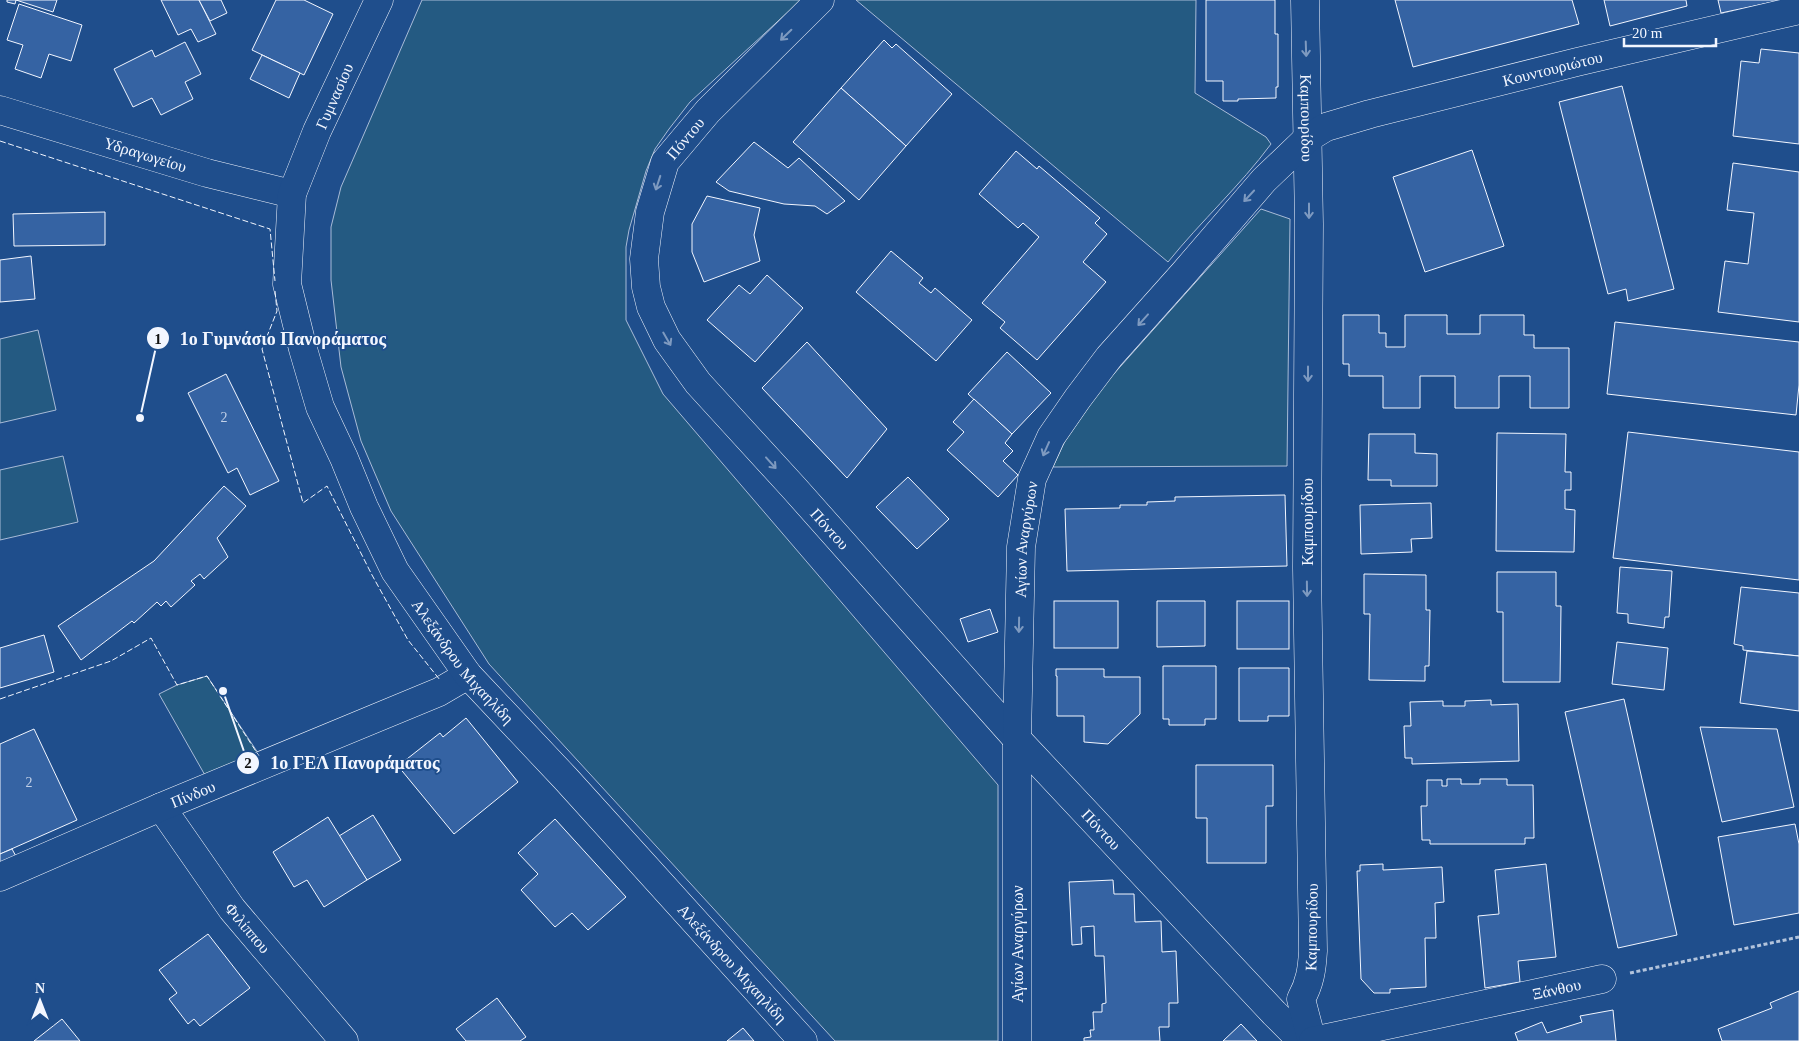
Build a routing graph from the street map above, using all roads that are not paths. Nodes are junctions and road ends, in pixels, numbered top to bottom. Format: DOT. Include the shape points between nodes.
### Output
graph roads {
  1 [pos="379,0"];
  2 [pos="820,0"];
  3 [pos="1305,0"];
  4 [pos="1799,10"];
  5 [pos="0,110"];
  6 [pos="1308,138"];
  7 [pos="292,194"];
  8 [pos="468,675"];
  9 [pos="1017,740"];
  10 [pos="160,807"];
  11 [pos="0,877"];
  12 [pos="1602,979"];
  13 [pos="1302,999"];
  14 [pos="1274,1014"];
  15 [pos="344,1041"];
  16 [pos="803,1041"];
  17 [pos="1016,1041"];
  18 [pos="1302,1041"];
  19 [pos="1313,1041"];
  1 -- 7 [label="street, Γυμνασίου"];
  2 -- 9 [label="street, Πόντου, one-way" via="708,111 665,162 650,212 644,259 650,307 667,340 698,384"];
  3 -- 6 [label="street, Καμπουρίδου, one-way"];
  4 -- 6 [label="street, Κουντουριώτου" via="1370,114 1326,127"];
  5 -- 7 [label="street, Υδραγωγείου" via="207,173"];
  6 -- 9 [label="street, Αγίων Αναργύρων, one-way" via="1243,203 1109,357 1051,437 1032,479 1021,547"];
  6 -- 13 [label="street, Καμπουρίδου, one-way" via="1306,568 1313,951 1308,987"];
  7 -- 8 [label="street, Aλεξάνδρου Mιχαηλίδη" via="287,284 320,406 395,571"];
  8 -- 10 [label="street, Πίνδου" via="438,692"];
  8 -- 16 [label="street, Aλεξάνδρου Mιχαηλίδη"];
  9 -- 14 [label="street, Πόντου"];
  9 -- 17 [label="street, Αγίων Αναργύρων"];
  10 -- 11 [label="street, Πίνδου"];
  10 -- 15 [label="street, Φιλίππου" via="232,909"];
  12 -- 19 [label="street, Ξάνθου"];
  13 -- 14 [label="street"];
  13 -- 19 [label="street"];
  14 -- 18 [label="street, Πόντου"];
}
